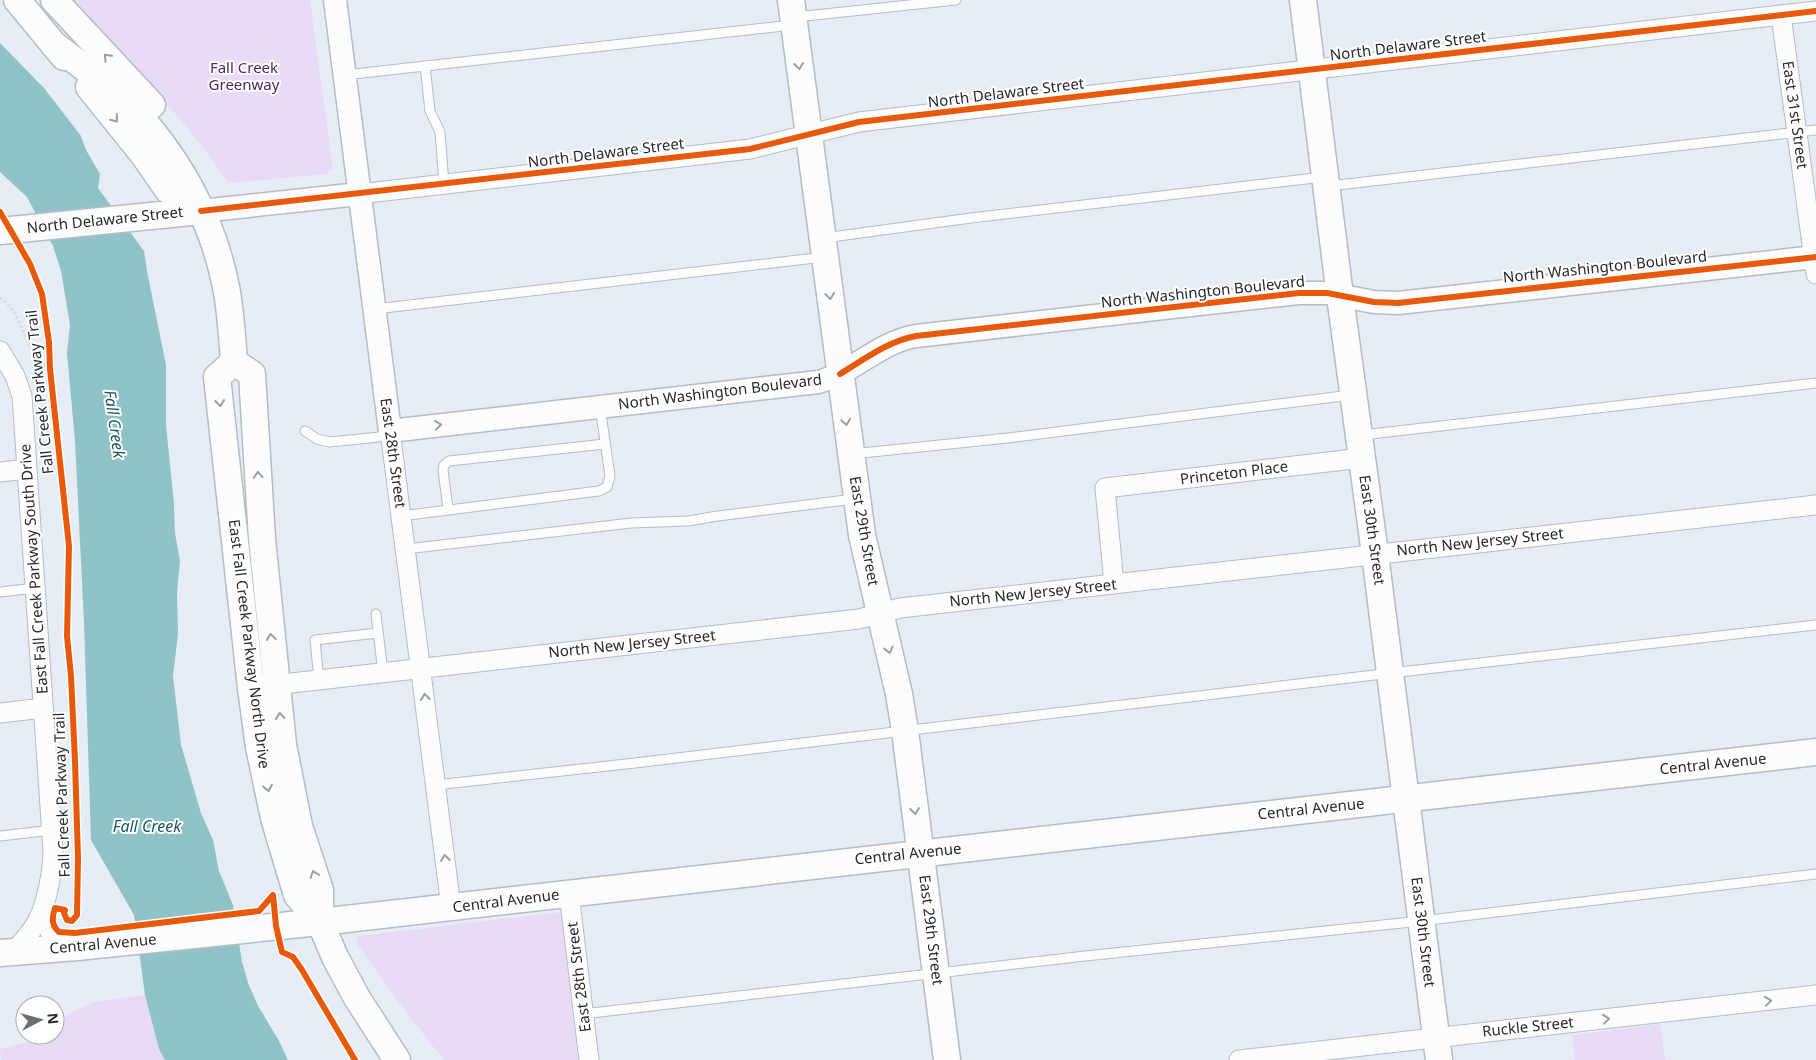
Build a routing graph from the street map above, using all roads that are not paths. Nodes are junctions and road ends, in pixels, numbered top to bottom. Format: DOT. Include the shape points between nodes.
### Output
graph roads {
  1 [pos="17,0"];
  2 [pos="54,0"];
  3 [pos="334,0"];
  4 [pos="956,0"];
  5 [pos="1303,0"];
  6 [pos="1816,11"];
  7 [pos="793,14"];
  8 [pos="1781,15"];
  9 [pos="425,66"];
  10 [pos="1312,70"];
  11 [pos="344,75"];
  12 [pos="1816,130"];
  13 [pos="1797,132"];
  14 [pos="808,134"];
  15 [pos="1326,181"];
  16 [pos="444,184"];
  17 [pos="359,194"];
  18 [pos="201,210"];
  19 [pos="0,231"];
  20 [pos="823,248"];
  21 [pos="1815,263"];
  22 [pos="1340,296"];
  23 [pos="374,309"];
  24 [pos="0,351"];
  25 [pos="234,362"];
  26 [pos="840,374"];
  27 [pos="1816,383"];
  28 [pos="1354,395"];
  29 [pos="600,407"];
  30 [pos="305,431"];
  31 [pos="390,431"];
  32 [pos="605,444"];
  33 [pos="1361,447"];
  34 [pos="851,454"];
  35 [pos="27,469"];
  36 [pos="0,472"];
  37 [pos="857,499"];
  38 [pos="1816,504"];
  39 [pos="448,509"];
  40 [pos="401,516"];
  41 [pos="406,549"];
  42 [pos="1375,554"];
  43 [pos="1114,584"];
  44 [pos="35,588"];
  45 [pos="0,592"];
  46 [pos="879,613"];
  47 [pos="376,614"];
  48 [pos="1816,625"];
  49 [pos="378,633"];
  50 [pos="421,668"];
  51 [pos="383,673"];
  52 [pos="1391,673"];
  53 [pos="319,680"];
  54 [pos="277,685"];
  55 [pos="251,688"];
  56 [pos="43,708"];
  57 [pos="0,713"];
  58 [pos="905,731"];
  59 [pos="1816,752"];
  60 [pos="436,785"];
  61 [pos="1407,798"];
  62 [pos="52,830"];
  63 [pos="0,836"];
  64 [pos="921,853"];
  65 [pos="1816,874"];
  66 [pos="569,893"];
  67 [pos="452,907"];
  68 [pos="42,911"];
  69 [pos="1422,921"];
  70 [pos="320,922"];
  71 [pos="72,947"];
  72 [pos="7,952"];
  73 [pos="937,974"];
  74 [pos="1816,995"];
  75 [pos="583,1014"];
  76 [pos="1438,1049"];
  77 [pos="397,1060"];
  78 [pos="589,1060"];
  79 [pos="947,1060"];
  80 [pos="1239,1060"];
  1 -- 18 [label="main road, one-way" via="143,154 168,190"];
  18 -- 2 [label="main road, one-way" via="205,178 181,140"];
  3 -- 11 [label="street, East 28th Street"];
  4 -- 7 [label="lane"];
  5 -- 10 [label="main road, East 30th Street"];
  6 -- 8 [label="street, North Delaware Street"];
  7 -- 9 [label="lane"];
  7 -- 14 [label="main road, East 29th Street, one-way"];
  8 -- 10 [label="street, North Delaware Street"];
  8 -- 13 [label="street, East 31st Street"];
  9 -- 11 [label="lane"];
  9 -- 16 [label="lane" via="430,111 440,132"];
  10 -- 14 [label="street, North Delaware Street" via="859,122"];
  10 -- 15 [label="main road, East 30th Street"];
  11 -- 17 [label="street, East 28th Street"];
  12 -- 13 [label="lane"];
  13 -- 15 [label="lane"];
  13 -- 21 [label="street, East 31st Street"];
  14 -- 16 [label="street, North Delaware Street" via="750,149"];
  14 -- 20 [label="main road, East 29th Street"];
  15 -- 20 [label="lane" via="971,218"];
  15 -- 22 [label="main road, East 30th Street"];
  16 -- 17 [label="street, North Delaware Street"];
  17 -- 18 [label="street, North Delaware Street"];
  17 -- 23 [label="street, East 28th Street"];
  18 -- 19 [label="main road, North Delaware Street"];
  18 -- 25 [label="main road" via="215,244 224,279"];
  20 -- 23 [label="lane"];
  20 -- 26 [label="main road, East 29th Street, one-way"];
  21 -- 22 [label="street, North Washington Boulevard" via="1398,303"];
  22 -- 26 [label="street, North Washington Boulevard" via="1298,293 916,336 888,345"];
  22 -- 28 [label="main road, East 30th Street"];
  23 -- 31 [label="street, East 28th Street"];
  24 -- 35 [label="street, East Fall Creek Parkway South Drive" via="22,396"];
  54 -- 25 [label="main road, East Fall Creek Parkway North Drive, one-way" via="262,539 252,374"];
  25 -- 55 [label="main road, East Fall Creek Parkway North Drive, one-way" via="217,377"];
  26 -- 29 [label="street, North Washington Boulevard" via="814,382"];
  26 -- 34 [label="main road, East 29th Street, one-way"];
  27 -- 33 [label="lane"];
  28 -- 33 [label="main road, East 30th Street"];
  28 -- 34 [label="lane"];
  31 -- 29 [label="street, North Washington Boulevard, one-way"];
  29 -- 32 [label="lane"];
  30 -- 31 [label="lane" via="330,442 380,437"];
  31 -- 40 [label="street, East 28th Street"];
  32 -- 39 [label="lane" via="609,481 607,487 600,491"];
  32 -- 39 [label="lane" via="449,461 443,470"];
  33 -- 42 [label="main road, East 30th Street"];
  33 -- 43 [label="street, Princeton Place" via="1105,488"];
  34 -- 37 [label="main road, East 29th Street"];
  35 -- 36 [label="street"];
  35 -- 44 [label="street, East Fall Creek Parkway South Drive"];
  37 -- 41 [label="lane" via="688,521 630,524"];
  37 -- 46 [label="main road, East 29th Street"];
  38 -- 42 [label="street, North New Jersey Street"];
  39 -- 40 [label="lane"];
  40 -- 41 [label="street, East 28th Street"];
  41 -- 50 [label="street, East 28th Street"];
  42 -- 43 [label="street, North New Jersey Street"];
  42 -- 52 [label="main road, East 30th Street"];
  43 -- 46 [label="street, North New Jersey Street"];
  44 -- 45 [label="lane"];
  44 -- 56 [label="street, East Fall Creek Parkway South Drive"];
  46 -- 50 [label="street, North New Jersey Street" via="859,619"];
  46 -- 58 [label="main road, East 29th Street, one-way"];
  47 -- 49 [label="lane"];
  48 -- 52 [label="lane"];
  49 -- 51 [label="lane"];
  49 -- 53 [label="lane" via="314,640"];
  50 -- 51 [label="street, North New Jersey Street"];
  60 -- 50 [label="street, East 28th Street, one-way"];
  51 -- 53 [label="street, North New Jersey Street"];
  52 -- 58 [label="lane"];
  52 -- 61 [label="main road, East 30th Street"];
  53 -- 54 [label="street, North New Jersey Street"];
  54 -- 55 [label="street, North New Jersey Street"];
  70 -- 54 [label="main road, East Fall Creek Parkway North Drive, one-way" via="320,890 293,802"];
  55 -- 70 [label="main road, East Fall Creek Parkway North Drive, one-way" via="281,845 297,895"];
  56 -- 57 [label="street"];
  56 -- 62 [label="street, East Fall Creek Parkway South Drive"];
  58 -- 60 [label="lane"];
  58 -- 64 [label="main road, East 29th Street, one-way"];
  59 -- 61 [label="main road, Central Avenue"];
  67 -- 60 [label="street, East 28th Street, one-way"];
  61 -- 64 [label="main road, Central Avenue"];
  61 -- 69 [label="main road, East 30th Street"];
  62 -- 63 [label="lane"];
  62 -- 68 [label="street, East Fall Creek Parkway South Drive" via="53,860"];
  64 -- 66 [label="main road, Central Avenue"];
  64 -- 73 [label="main road, East 29th Street"];
  65 -- 69 [label="lane"];
  66 -- 67 [label="main road, Central Avenue"];
  66 -- 75 [label="street, East 28th Street"];
  67 -- 70 [label="main road, Central Avenue"];
  68 -- 71 [label="street" via="50,932"];
  68 -- 72 [label="street, East Fall Creek Parkway South Drive" via="31,931"];
  69 -- 73 [label="lane"];
  69 -- 76 [label="main road, East 30th Street"];
  70 -- 71 [label="main road, Central Avenue"];
  70 -- 77 [label="main road, East Fall Creek Parkway North Drive" via="335,957"];
  71 -- 72 [label="main road, Central Avenue"];
  73 -- 75 [label="lane"];
  73 -- 79 [label="main road, East 29th Street"];
  76 -- 74 [label="street, Ruckle Street, one-way"];
  75 -- 78 [label="street, East 28th Street"];
  76 -- 80 [label="street, Ruckle Street"];
}
